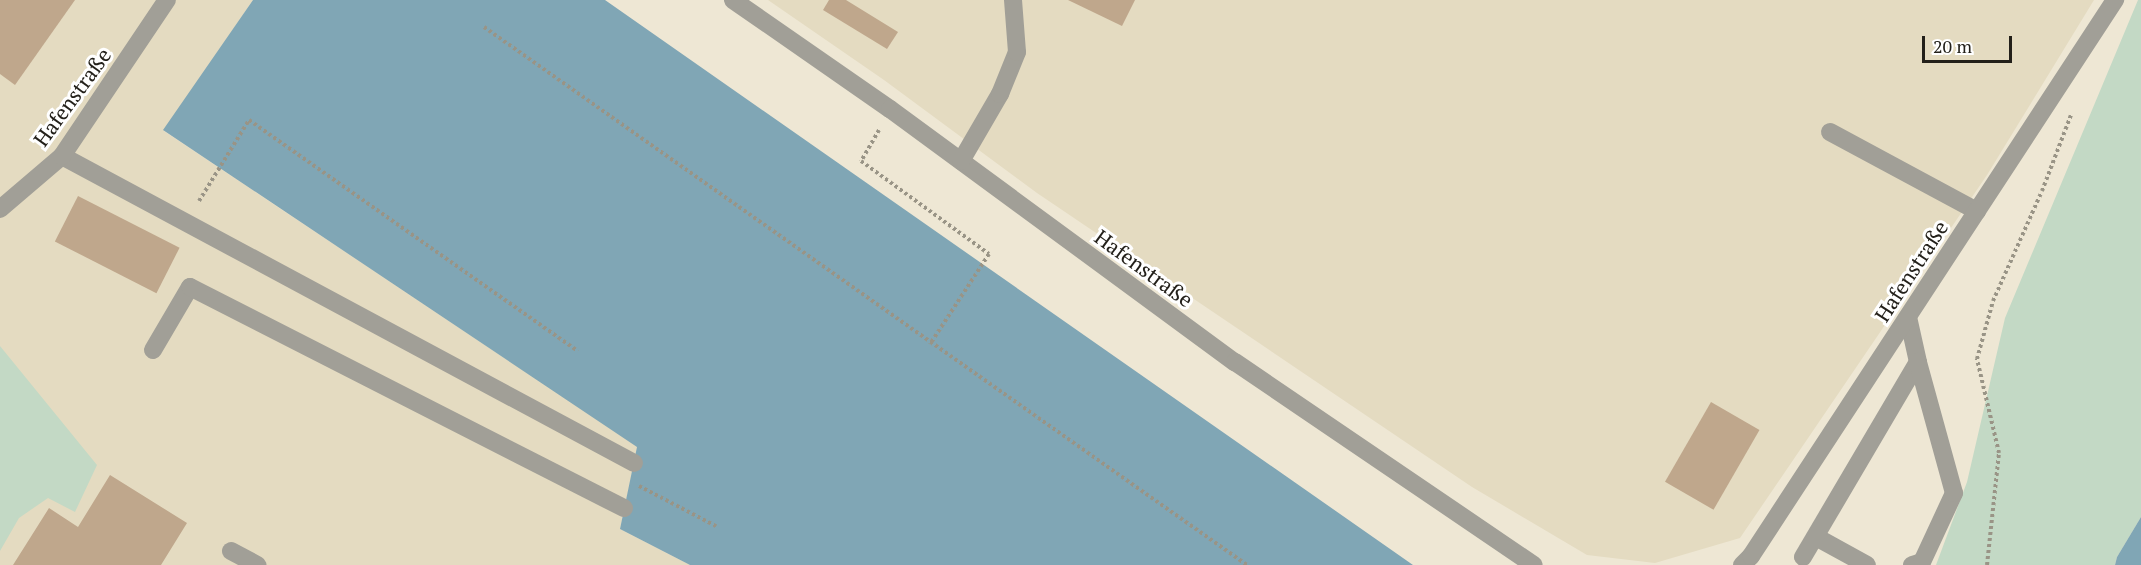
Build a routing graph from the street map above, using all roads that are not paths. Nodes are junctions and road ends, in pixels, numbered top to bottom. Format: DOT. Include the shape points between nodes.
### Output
graph roads {
  1 [pos="167,0"];
  2 [pos="733,0"];
  3 [pos="1013,0"];
  4 [pos="2115,0"];
  5 [pos="1830,132"];
  6 [pos="62,156"];
  7 [pos="961,161"];
  8 [pos="0,209"];
  9 [pos="1977,211"];
  10 [pos="1908,316"];
  11 [pos="153,350"];
  12 [pos="1918,362"];
  13 [pos="634,463"];
  14 [pos="624,508"];
  15 [pos="1816,537"];
  16 [pos="231,551"];
  17 [pos="1803,556"];
  18 [pos="257,565"];
  19 [pos="1534,565"];
  20 [pos="1742,565"];
  21 [pos="1867,565"];
  22 [pos="1912,565"];
  1 -- 6 [label="street, Hafenstraße"];
  2 -- 7 [label="street, Hafenstraße"];
  3 -- 7 [label="street" via="1017,52 1000,94"];
  4 -- 9 [label="street, Hafenstraße"];
  5 -- 9 [label="street"];
  6 -- 8 [label="street, Hafenstraße"];
  6 -- 13 [label="street"];
  7 -- 19 [label="street, Hafenstraße" via="1235,362"];
  9 -- 10 [label="street, Hafenstraße"];
  10 -- 12 [label="street"];
  10 -- 20 [label="street, Hafenstraße"];
  11 -- 14 [label="street" via="190,287"];
  12 -- 15 [label="street"];
  12 -- 22 [label="street" via="1954,493 1922,562"];
  15 -- 17 [label="street"];
  15 -- 21 [label="street"];
  16 -- 18 [label="street"];
}
